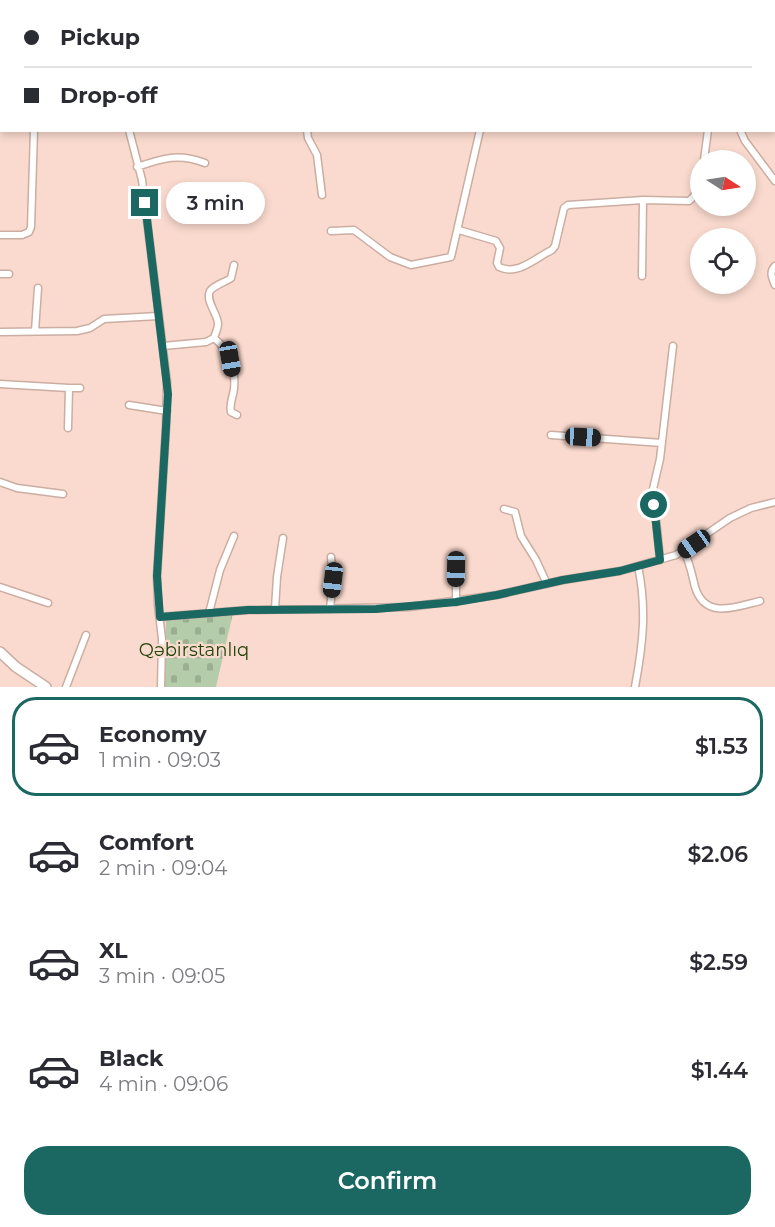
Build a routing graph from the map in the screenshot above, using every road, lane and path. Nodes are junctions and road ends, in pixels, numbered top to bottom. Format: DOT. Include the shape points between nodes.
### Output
graph roads {
  1 [pos="34,132"];
  2 [pos="129,132"];
  3 [pos="307,132"];
  4 [pos="480,132"];
  5 [pos="708,132"];
  6 [pos="741,132"];
  7 [pos="705,150"];
  8 [pos="205,163"];
  9 [pos="137,167"];
  10 [pos="775,181"];
  11 [pos="322,195"];
  12 [pos="643,200"];
  13 [pos="690,200"];
  14 [pos="459,230"];
  15 [pos="331,231"];
  16 [pos="0,235"];
  17 [pos="234,265"];
  18 [pos="775,266"];
  19 [pos="0,274"];
  20 [pos="9,274"];
  21 [pos="642,276"];
  22 [pos="775,285"];
  23 [pos="38,288"];
  24 [pos="158,316"];
  25 [pos="0,332"];
  26 [pos="35,332"];
  27 [pos="213,338"];
  28 [pos="162,346"];
  29 [pos="673,346"];
  30 [pos="0,384"];
  31 [pos="69,388"];
  32 [pos="80,388"];
  33 [pos="129,405"];
  34 [pos="167,411"];
  35 [pos="237,415"];
  36 [pos="68,428"];
  37 [pos="551,435"];
  38 [pos="662,443"];
  39 [pos="0,482"];
  40 [pos="63,494"];
  41 [pos="775,502"];
  42 [pos="504,509"];
  43 [pos="234,536"];
  44 [pos="283,538"];
  45 [pos="684,551"];
  46 [pos="331,557"];
  47 [pos="660,560"];
  48 [pos="638,566"];
  49 [pos="456,569"];
  50 [pos="547,584"];
  51 [pos="0,587"];
  52 [pos="760,601"];
  53 [pos="456,602"];
  54 [pos="48,603"];
  55 [pos="275,609"];
  56 [pos="330,609"];
  57 [pos="209,613"];
  58 [pos="160,617"];
  59 [pos="86,635"];
  60 [pos="0,652"];
  61 [pos="43,686"];
  62 [pos="66,687"];
  63 [pos="160,687"];
  64 [pos="635,687"];
  1 -- 16 [label="street" via="31,227 22,235"];
  2 -- 9 [label="street"];
  3 -- 11 [label="street" via="317,155"];
  4 -- 14 [label="street"];
  5 -- 7 [label="street"];
  6 -- 10 [label="street"];
  8 -- 9 [label="street" via="179,156"];
  9 -- 24 [label="street" via="142,180"];
  12 -- 13 [label="street"];
  12 -- 14 [label="street" via="567,205 552,250 518,269 499,267 500,248 496,242"];
  12 -- 21 [label="street"];
  14 -- 15 [label="street" via="451,258 411,266 390,257 354,230"];
  17 -- 27 [label="street" via="231,278 209,293 218,320"];
  18 -- 22 [label="street" via="771,271"];
  19 -- 20 [label="street"];
  23 -- 26 [label="street"];
  24 -- 26 [label="street" via="104,319 77,331"];
  24 -- 28 [label="street"];
  25 -- 26 [label="street"];
  27 -- 28 [label="street"];
  27 -- 35 [label="street" via="230,359 234,387 230,408"];
  28 -- 34 [label="street"];
  29 -- 38 [label="street"];
  30 -- 31 [label="street"];
  31 -- 32 [label="street"];
  31 -- 36 [label="street"];
  33 -- 34 [label="street"];
  34 -- 58 [label="street" via="157,576"];
  37 -- 38 [label="street"];
  38 -- 47 [label="street" via="653,489"];
  39 -- 40 [label="street"];
  41 -- 45 [label="street" via="730,518"];
  42 -- 50 [label="street" via="516,512 521,536"];
  43 -- 57 [label="street"];
  44 -- 55 [label="street"];
  45 -- 47 [label="street"];
  45 -- 52 [label="street" via="704,603 729,609"];
  46 -- 56 [label="street"];
  47 -- 48 [label="street"];
  48 -- 50 [label="street"];
  48 -- 64 [label="street" via="644,600 644,637"];
  49 -- 53 [label="street"];
  50 -- 53 [label="street"];
  51 -- 54 [label="street"];
  53 -- 56 [label="street"];
  55 -- 56 [label="street"];
  55 -- 57 [label="street"];
  57 -- 58 [label="street"];
  58 -- 63 [label="street"];
  59 -- 62 [label="street"];
  60 -- 61 [label="main road"];
}
